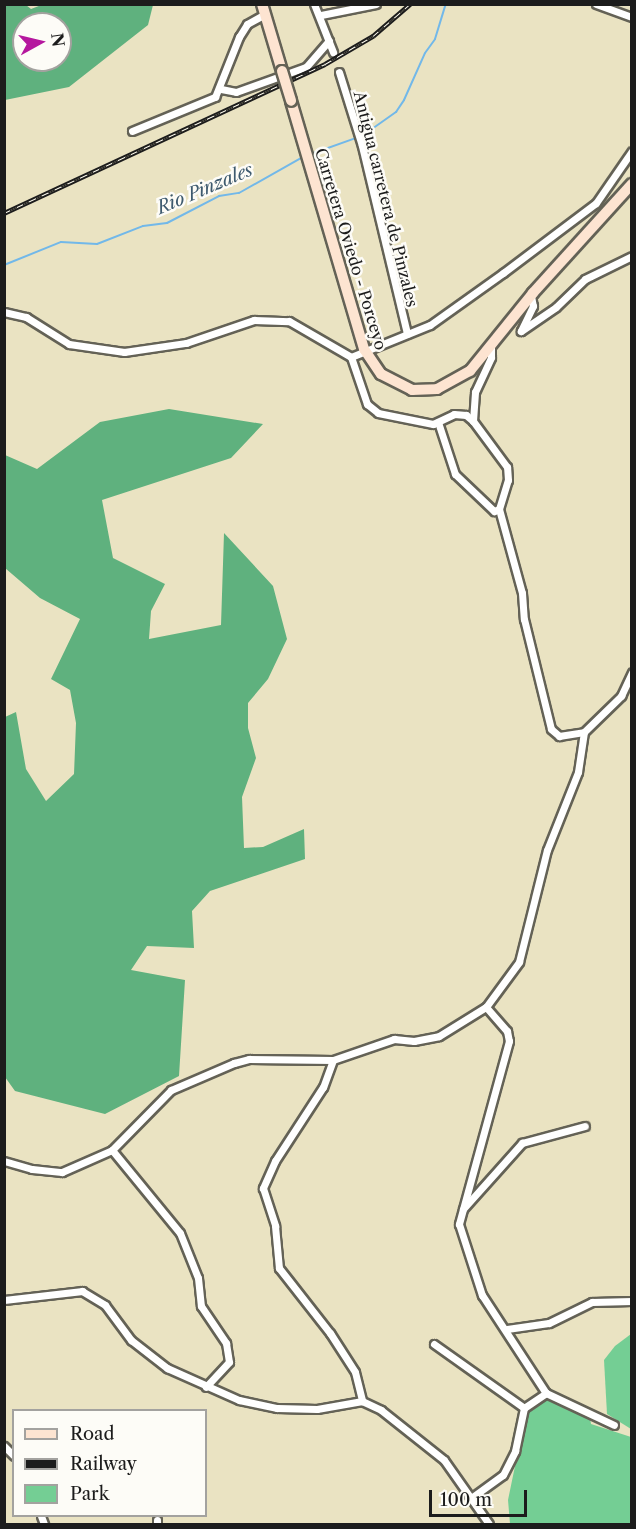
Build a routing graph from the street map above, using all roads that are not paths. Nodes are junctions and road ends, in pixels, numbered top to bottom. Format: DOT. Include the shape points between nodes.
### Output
graph roads {
  1 [pos="314,4"];
  2 [pos="376,4"];
  3 [pos="596,4"];
  4 [pos="264,9"];
  5 [pos="321,15"];
  6 [pos="632,17"];
  7 [pos="329,41"];
  8 [pos="333,52"];
  9 [pos="339,72"];
  10 [pos="221,89"];
  11 [pos="132,131"];
  12 [pos="632,151"];
  13 [pos="632,184"];
  14 [pos="632,256"];
  15 [pos="531,296"];
  16 [pos="4,312"];
  17 [pos="407,334"];
  18 [pos="491,347"];
  19 [pos="364,349"];
  20 [pos="351,357"];
  21 [pos="473,421"];
  22 [pos="438,422"];
  23 [pos="499,509"];
  24 [pos="632,672"];
  25 [pos="584,732"];
  26 [pos="486,1007"];
  27 [pos="333,1060"];
  28 [pos="585,1126"];
  29 [pos="112,1150"];
  30 [pos="4,1161"];
  31 [pos="462,1210"];
  32 [pos="4,1300"];
  33 [pos="632,1301"];
  34 [pos="507,1329"];
  35 [pos="434,1344"];
  36 [pos="206,1387"];
  37 [pos="546,1393"];
  38 [pos="362,1401"];
  39 [pos="524,1408"];
  40 [pos="614,1425"];
  41 [pos="471,1498"];
  42 [pos="489,1524"];
  1 -- 5 [label="street"];
  2 -- 5 [label="street"];
  3 -- 6 [label="street"];
  4 -- 10 [label="street" via="239,37"];
  4 -- 19 [label="main road, Carretera Oviedo - Porceyo, bridge"];
  5 -- 7 [label="street"];
  7 -- 8 [label="street"];
  7 -- 10 [label="street" via="306,68 236,92"];
  9 -- 17 [label="street, Antigua carretera de Pinzales" via="357,126"];
  10 -- 11 [label="street" via="215,97"];
  12 -- 17 [label="street" via="604,193 584,214 430,325"];
  13 -- 15 [label="main road, Carretera Oviedo - Porceyo"];
  14 -- 15 [label="street" via="585,279 556,307 521,331 533,306"];
  15 -- 18 [label="main road, Carretera Oviedo - Porceyo"];
  16 -- 20 [label="street" via="26,317 69,344 124,352 186,343 254,320 289,321"];
  17 -- 19 [label="street"];
  18 -- 19 [label="main road, Carretera Oviedo - Porceyo" via="459,380 424,391 390,381"];
  18 -- 21 [label="street" via="492,357 475,392"];
  19 -- 20 [label="street"];
  20 -- 22 [label="street" via="367,404 378,413"];
  21 -- 22 [label="street" via="466,415 454,414"];
  21 -- 23 [label="street" via="507,467 508,480"];
  22 -- 23 [label="street" via="455,474 473,495 494,511"];
  23 -- 25 [label="street" via="520,585 550,729 559,736"];
  24 -- 25 [label="street" via="621,696"];
  25 -- 26 [label="street" via="578,772 547,850 519,962"];
  26 -- 27 [label="street" via="440,1036 414,1041 394,1039"];
  26 -- 31 [label="street" via="507,1031 509,1041"];
  27 -- 29 [label="street" via="249,1059 209,1074 171,1090"];
  27 -- 38 [label="street" via="323,1087 275,1161 263,1188 275,1226 279,1268 355,1372"];
  28 -- 31 [label="street" via="522,1143"];
  29 -- 30 [label="street" via="62,1172"];
  29 -- 36 [label="street" via="180,1233 198,1278 201,1306 226,1343 229,1362"];
  31 -- 34 [label="street" via="459,1224 463,1243 483,1295"];
  32 -- 36 [label="street" via="82,1291 105,1305 143,1351"];
  33 -- 34 [label="street" via="592,1302 549,1323"];
  34 -- 37 [label="street"];
  35 -- 39 [label="street"];
  36 -- 38 [label="street" via="239,1400 277,1408 317,1409"];
  37 -- 39 [label="street"];
  37 -- 40 [label="street"];
  38 -- 41 [label="street" via="381,1410 431,1448"];
  39 -- 41 [label="street" via="515,1451 503,1475"];
  41 -- 42 [label="street"];
}
